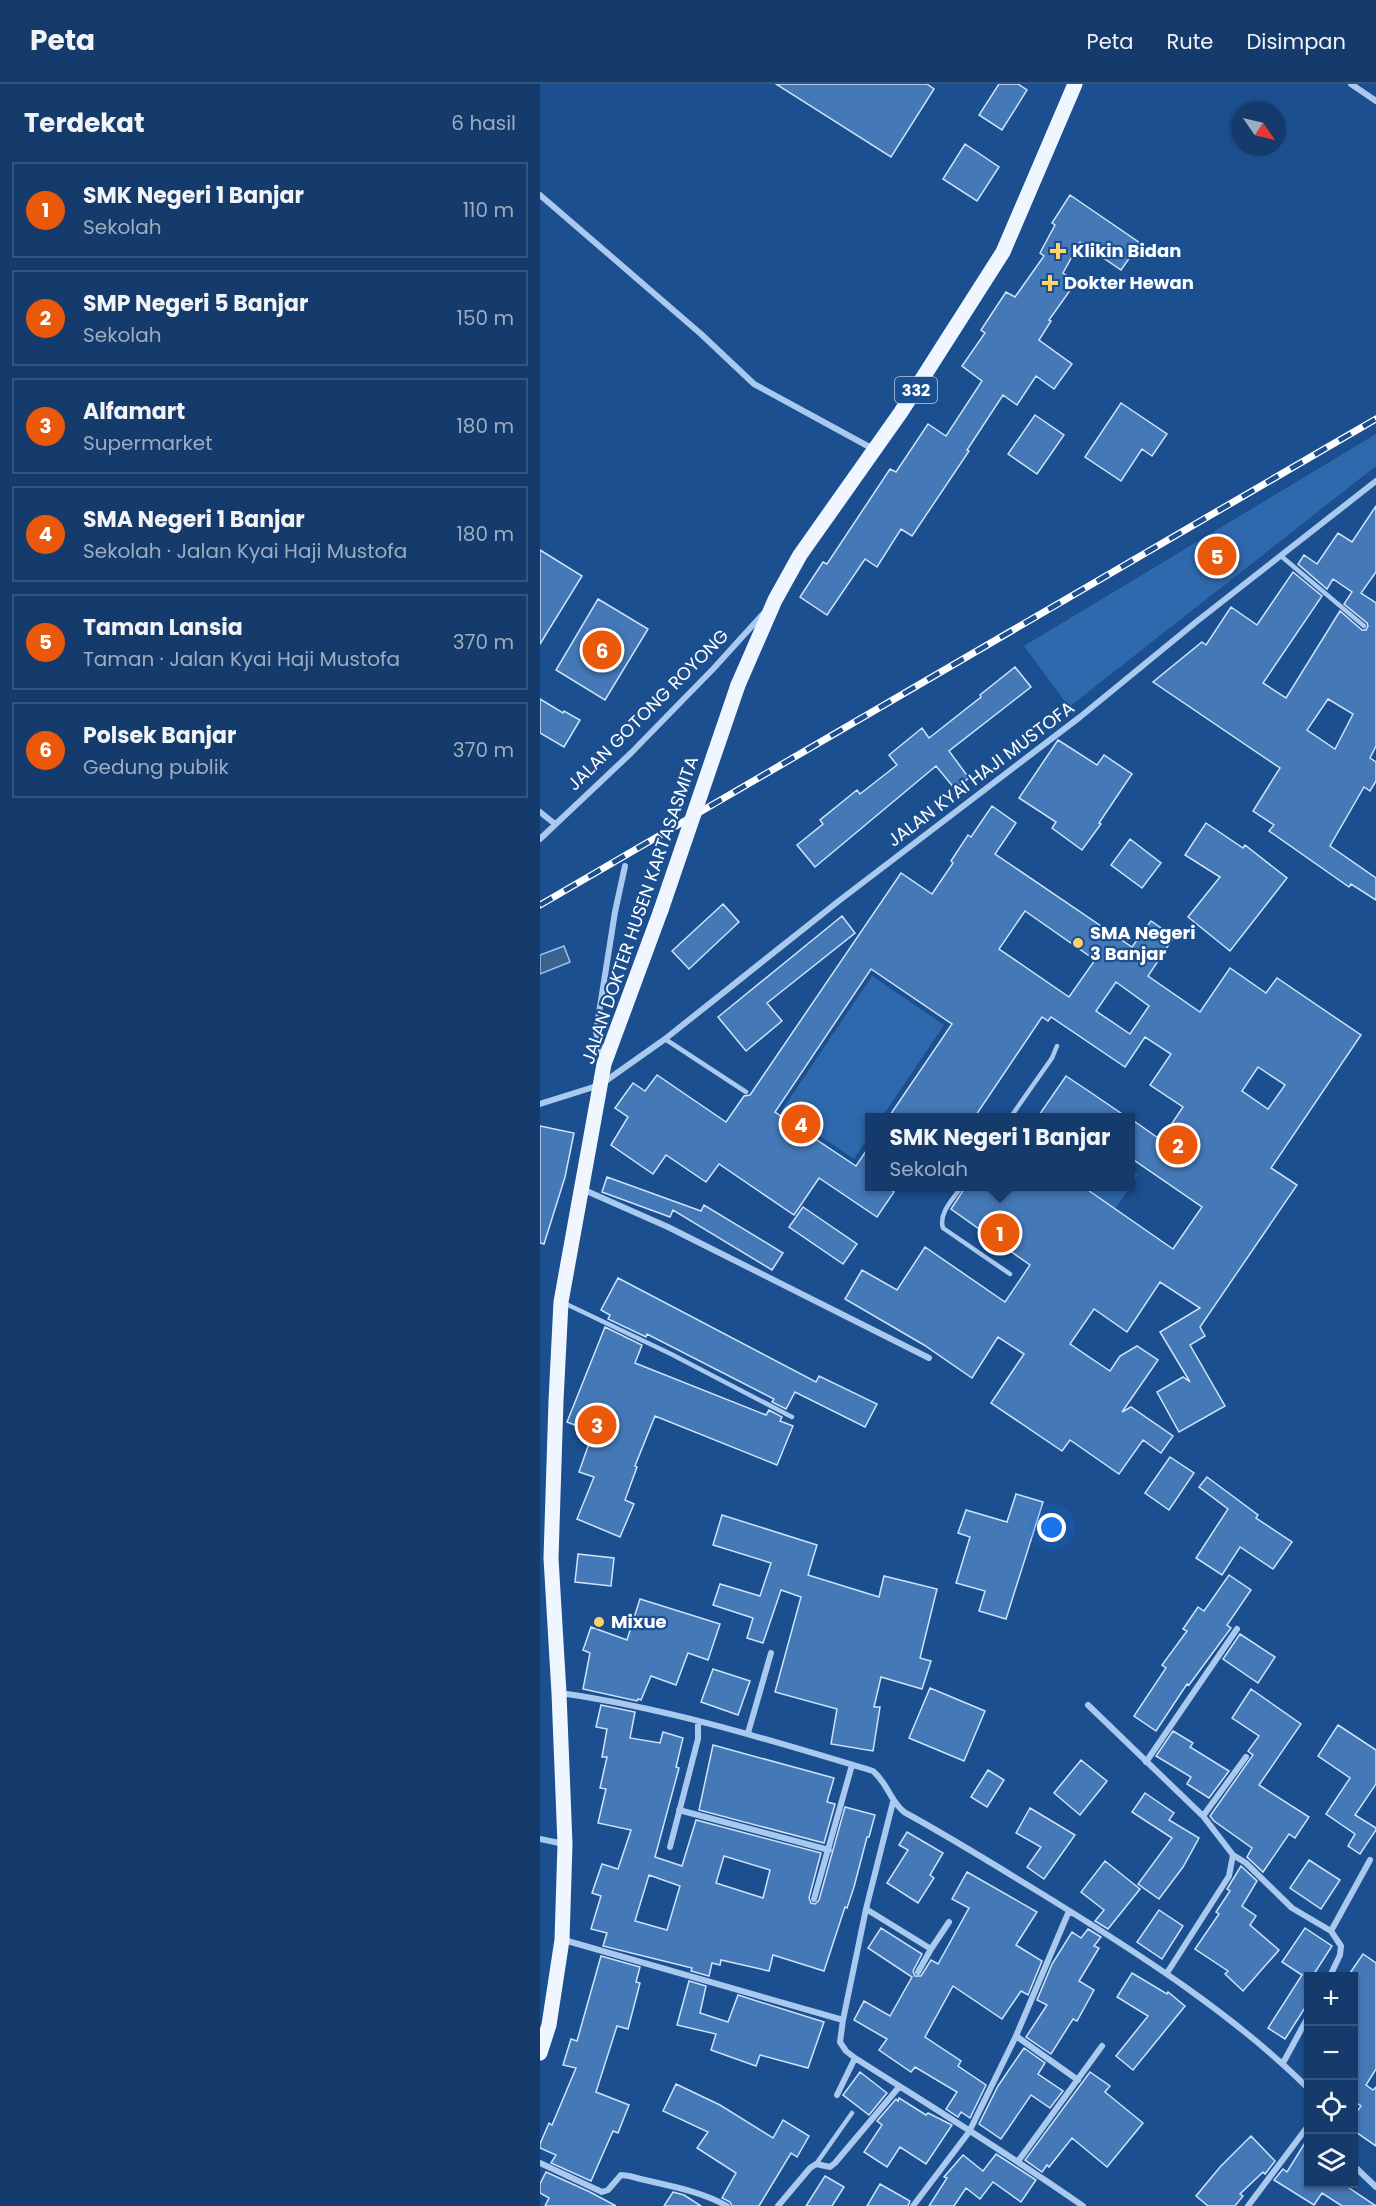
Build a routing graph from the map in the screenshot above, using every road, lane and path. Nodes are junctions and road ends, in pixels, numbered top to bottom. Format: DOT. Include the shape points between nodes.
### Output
graph roads {
  1 [pos="1075,84"];
  2 [pos="1352,84"];
  3 [pos="1376,101"];
  4 [pos="540,195"];
  5 [pos="875,451"];
  6 [pos="1376,481"];
  7 [pos="1281,556"];
  8 [pos="775,600"];
  9 [pos="1364,626"];
  10 [pos="540,812"];
  11 [pos="555,824"];
  12 [pos="540,839"];
  13 [pos="625,866"];
  14 [pos="665,1039"];
  15 [pos="1057,1046"];
  16 [pos="604,1064"];
  17 [pos="600,1085"];
  18 [pos="747,1092"];
  19 [pos="540,1104"];
  20 [pos="1014,1113"];
  21 [pos="581,1189"];
  22 [pos="959,1191"];
  23 [pos="1010,1274"];
  24 [pos="561,1302"];
  25 [pos="929,1358"];
  26 [pos="792,1417"];
  27 [pos="546,1531"];
  28 [pos="1237,1629"];
  29 [pos="771,1653"];
  30 [pos="560,1693"];
  31 [pos="1088,1705"];
  32 [pos="698,1721"];
  33 [pos="748,1733"];
  34 [pos="1246,1757"];
  35 [pos="1146,1762"];
  36 [pos="852,1765"];
  37 [pos="893,1802"];
  38 [pos="679,1810"];
  39 [pos="1203,1816"];
  40 [pos="540,1839"];
  41 [pos="565,1844"];
  42 [pos="670,1846"];
  43 [pos="829,1850"];
  44 [pos="1233,1855"];
  45 [pos="1370,1860"];
  46 [pos="814,1899"];
  47 [pos="866,1909"];
  48 [pos="1069,1911"];
  49 [pos="949,1922"];
  50 [pos="1331,1931"];
  51 [pos="562,1940"];
  52 [pos="931,1949"];
  53 [pos="918,1972"];
  54 [pos="1332,1972"];
  55 [pos="1167,1973"];
  56 [pos="843,2019"];
  57 [pos="1304,2025"];
  58 [pos="1016,2036"];
  59 [pos="1102,2046"];
  60 [pos="540,2053"];
  61 [pos="855,2058"];
  62 [pos="1283,2064"];
  63 [pos="1078,2080"];
  64 [pos="1304,2084"];
  65 [pos="899,2086"];
  66 [pos="837,2095"];
  67 [pos="852,2112"];
  68 [pos="1304,2131"];
  69 [pos="969,2132"];
  70 [pos="1018,2160"];
  71 [pos="540,2163"];
  72 [pos="816,2164"];
  73 [pos="1358,2171"];
  74 [pos="1376,2187"];
  75 [pos="727,2206"];
  76 [pos="778,2206"];
  77 [pos="912,2206"];
  78 [pos="1083,2206"];
  79 [pos="1248,2206"];
  1 -- 5 [label="main road, JALAN DOKTER HUSEN KARTASASMITA / 332" via="1003,252"];
  2 -- 3 [label="street"];
  4 -- 5 [label="street" via="754,384"];
  5 -- 8 [label="main road, JALAN DOKTER HUSEN KARTASASMITA / 332" via="800,555"];
  6 -- 7 [label="street, JALAN KYAI HAJI MUSTOFA"];
  7 -- 9 [label="lane"];
  7 -- 14 [label="street, JALAN KYAI HAJI MUSTOFA"];
  8 -- 11 [label="street, JALAN GOTONG ROYONG" via="632,753"];
  8 -- 16 [label="main road, JALAN DOKTER HUSEN KARTASASMITA / 332, bridge" via="738,685 662,910"];
  10 -- 11 [label="street"];
  11 -- 12 [label="street, JALAN GOTONG ROYONG"];
  13 -- 16 [label="street" via="597,1032"];
  14 -- 17 [label="street, JALAN KYAI HAJI MUSTOFA"];
  14 -- 18 [label="lane"];
  15 -- 20 [label="lane"];
  16 -- 17 [label="main road, JALAN DOKTER HUSEN KARTASASMITA / 332"];
  17 -- 19 [label="street, JALAN KYAI HAJI MUSTOFA"];
  17 -- 21 [label="main road, JALAN DOKTER HUSEN KARTASASMITA / 332"];
  21 -- 24 [label="main road, JALAN DOKTER HUSEN KARTASASMITA / 332"];
  21 -- 25 [label="street" via="668,1227"];
  22 -- 23 [label="lane" via="943,1214 941,1225"];
  24 -- 26 [label="lane"];
  24 -- 27 [label="main road, JALAN DOKTER HUSEN KARTASASMITA / 332"];
  27 -- 30 [label="main road, JALAN DOKTER HUSEN KARTASASMITA / 332"];
  28 -- 35 [label="street"];
  29 -- 33 [label="street"];
  30 -- 32 [label="street" via="631,1704"];
  30 -- 41 [label="main road, JALAN DOKTER HUSEN KARTASASMITA / 332"];
  31 -- 35 [label="street"];
  32 -- 33 [label="street"];
  32 -- 38 [label="street" via="698,1739"];
  33 -- 36 [label="street"];
  34 -- 39 [label="street"];
  35 -- 39 [label="street"];
  36 -- 37 [label="street" via="873,1771"];
  36 -- 43 [label="street"];
  37 -- 47 [label="street"];
  37 -- 48 [label="street"];
  38 -- 42 [label="street"];
  38 -- 43 [label="street"];
  39 -- 44 [label="street"];
  40 -- 41 [label="street"];
  41 -- 51 [label="main road, JALAN DOKTER HUSEN KARTASASMITA / 332"];
  43 -- 46 [label="street"];
  44 -- 50 [label="street" via="1292,1908"];
  44 -- 55 [label="street" via="1229,1876"];
  45 -- 50 [label="street"];
  47 -- 52 [label="street"];
  47 -- 56 [label="street"];
  48 -- 55 [label="street"];
  48 -- 58 [label="street"];
  49 -- 52 [label="street"];
  50 -- 54 [label="street" via="1341,1946"];
  51 -- 56 [label="street"];
  51 -- 60 [label="main road, JALAN DOKTER HUSEN KARTASASMITA / 332" via="549,2025"];
  52 -- 53 [label="street"];
  55 -- 62 [label="street"];
  56 -- 61 [label="street" via="840,2042"];
  57 -- 62 [label="street"];
  58 -- 63 [label="street"];
  58 -- 69 [label="street"];
  59 -- 63 [label="street"];
  61 -- 65 [label="street"];
  61 -- 66 [label="street"];
  62 -- 64 [label="street"];
  63 -- 70 [label="street"];
  65 -- 69 [label="street"];
  65 -- 72 [label="street" via="835,2163 830,2167"];
  67 -- 72 [label="lane"];
  68 -- 79 [label="street"];
  69 -- 70 [label="street"];
  69 -- 77 [label="street"];
  70 -- 78 [label="street"];
  71 -- 75 [label="street" via="602,2192 621,2175 699,2193"];
  72 -- 76 [label="street"];
  73 -- 74 [label="street"];
}
